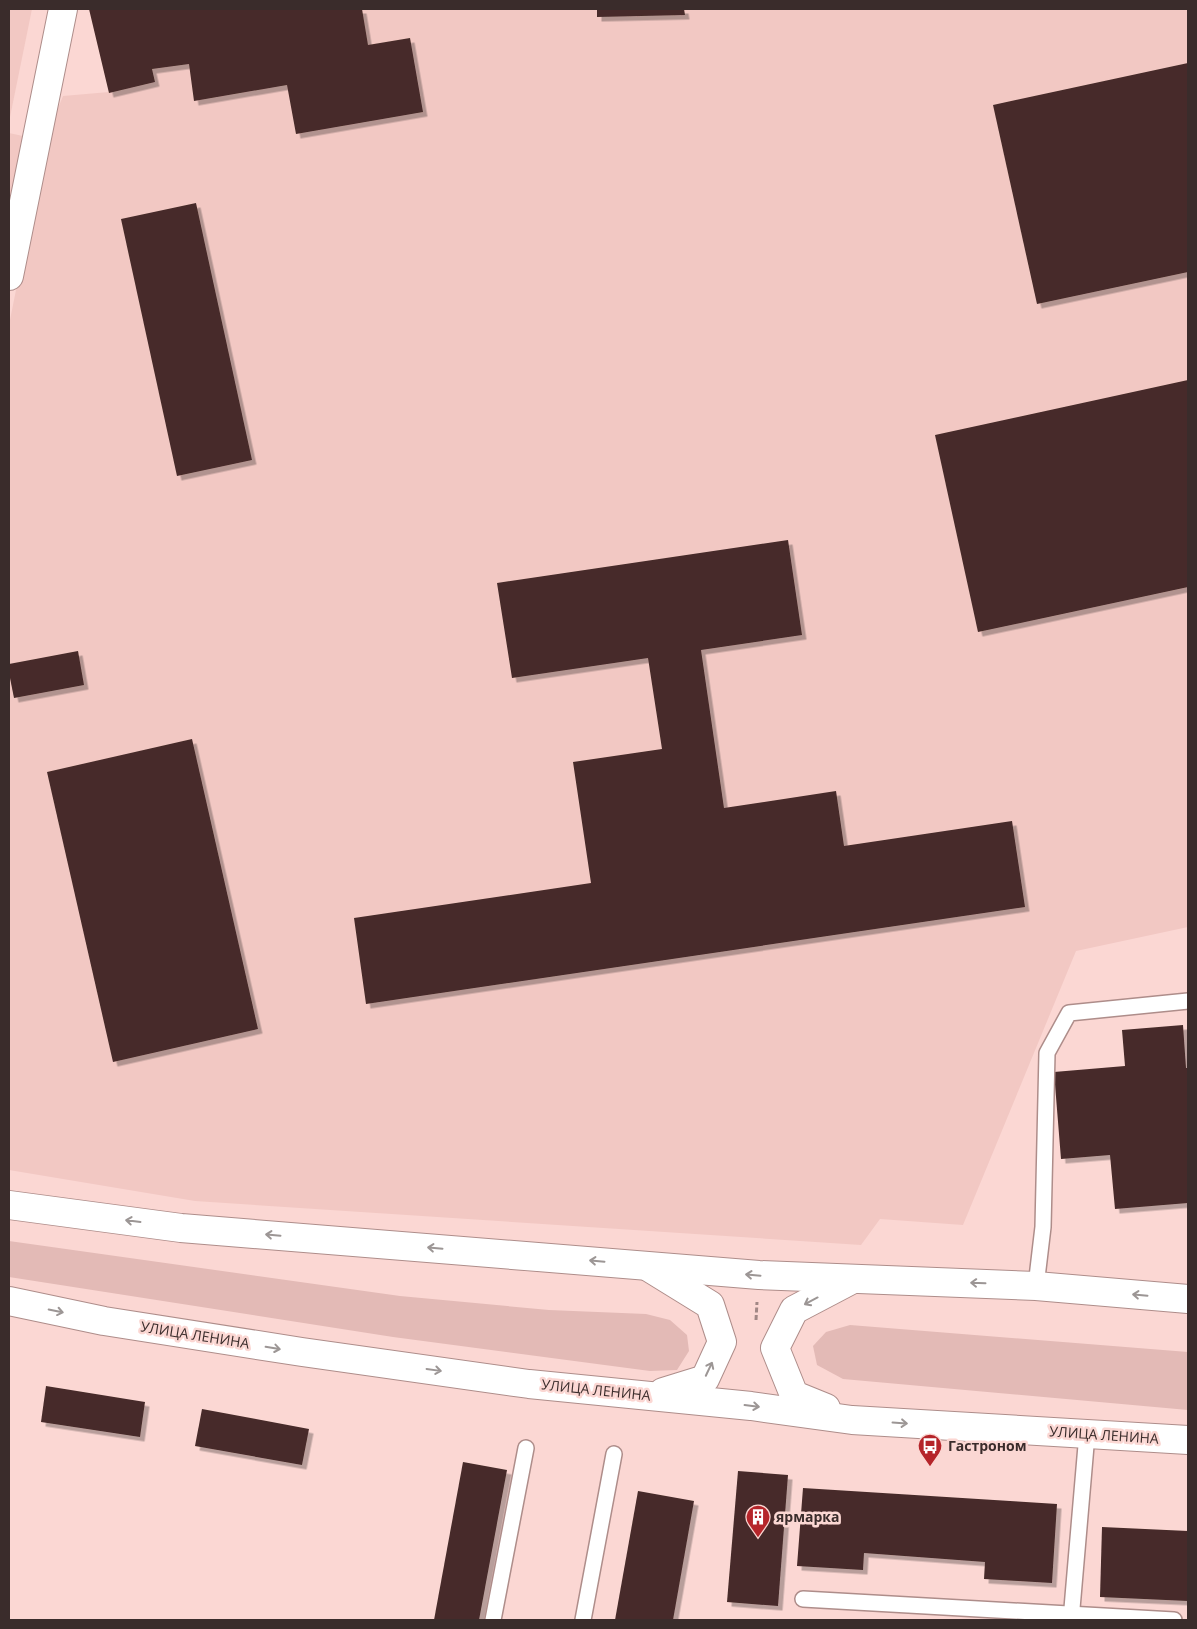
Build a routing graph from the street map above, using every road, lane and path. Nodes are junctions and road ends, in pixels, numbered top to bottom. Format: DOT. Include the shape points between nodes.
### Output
graph roads {
  1 [pos="63,9"];
  2 [pos="9,276"];
  3 [pos="1188,1001"];
  4 [pos="9,1205"];
  5 [pos="646,1265"];
  6 [pos="854,1278"];
  7 [pos="1036,1286"];
  8 [pos="1188,1299"];
  9 [pos="9,1301"];
  10 [pos="652,1396"];
  11 [pos="852,1420"];
  12 [pos="1087,1434"];
  13 [pos="1188,1440"];
  14 [pos="526,1448"];
  15 [pos="614,1454"];
  16 [pos="804,1599"];
  17 [pos="1071,1617"];
  18 [pos="493,1620"];
  19 [pos="583,1620"];
  20 [pos="1174,1620"];
  1 -- 2 [label="main road"];
  3 -- 7 [label="lane" via="1069,1014 1047,1052 1042,1227"];
  5 -- 4 [label="main road, one-way" via="181,1228"];
  6 -- 5 [label="main road, one-way" via="759,1275"];
  10 -- 5 [label="main road, one-way" via="705,1379 722,1342 710,1305"];
  7 -- 6 [label="main road, one-way"];
  6 -- 11 [label="main road, one-way" via="794,1310 774,1348 794,1395"];
  8 -- 7 [label="main road, one-way"];
  9 -- 10 [label="main road, УЛИЦА ЛЕНИНА, one-way" via="104,1321 302,1352 529,1384"];
  10 -- 11 [label="main road, УЛИЦА ЛЕНИНА, one-way"];
  11 -- 12 [label="main road, УЛИЦА ЛЕНИНА, one-way"];
  12 -- 13 [label="main road, УЛИЦА ЛЕНИНА"];
  12 -- 17 [label="lane"];
  14 -- 18 [label="lane"];
  15 -- 19 [label="lane"];
  16 -- 17 [label="lane"];
  17 -- 20 [label="lane"];
}
